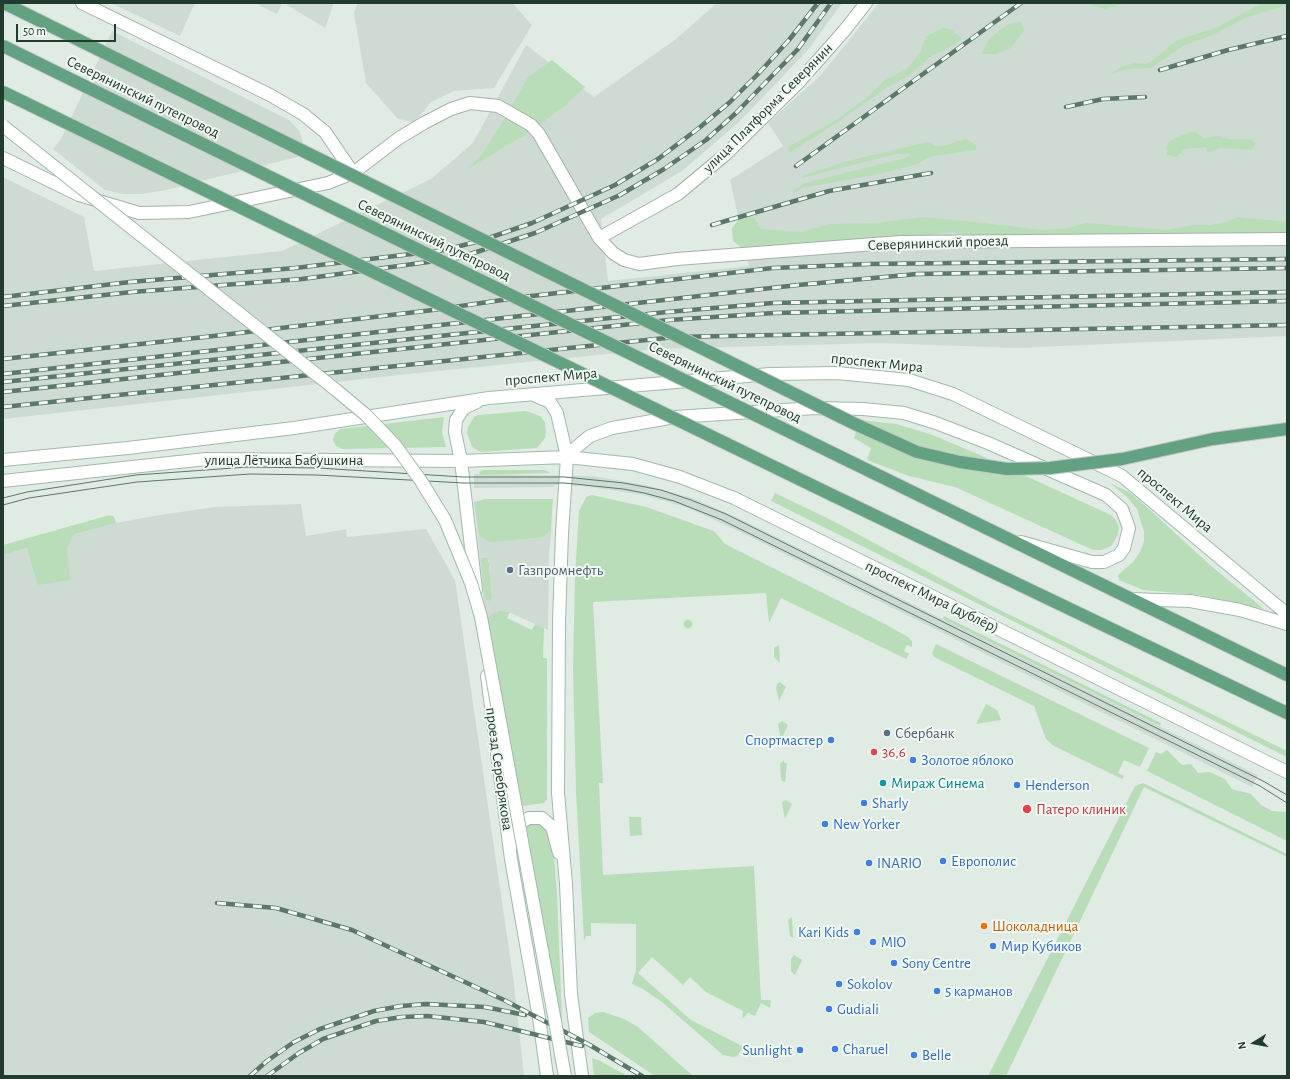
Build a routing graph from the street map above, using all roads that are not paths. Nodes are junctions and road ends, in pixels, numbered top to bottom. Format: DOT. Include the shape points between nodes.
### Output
graph roads {
  1 [pos="4,3"];
  2 [pos="82,3"];
  3 [pos="866,3"];
  4 [pos="3,46"];
  5 [pos="3,92"];
  6 [pos="3,126"];
  7 [pos="3,158"];
  8 [pos="353,173"];
  9 [pos="599,238"];
  10 [pos="1287,239"];
  11 [pos="532,395"];
  12 [pos="489,398"];
  13 [pos="1287,429"];
  14 [pos="566,457"];
  15 [pos="3,460"];
  16 [pos="461,461"];
  17 [pos="3,481"];
  18 [pos="1006,537"];
  19 [pos="1131,599"];
  20 [pos="1287,614"];
  21 [pos="1287,624"];
  22 [pos="1287,675"];
  23 [pos="1287,713"];
  24 [pos="1287,772"];
  25 [pos="511,859"];
  26 [pos="566,884"];
  27 [pos="547,1076"];
  28 [pos="565,1076"];
  29 [pos="582,1076"];
  1 -- 13 [label="main road, bridge" via="855,424 917,452 1007,469 1050,468"];
  2 -- 8 [label="main road" via="270,95 303,114 325,132"];
  3 -- 9 [label="main road, улица Платформа Северянин" via="844,32 798,83 726,154 678,194"];
  4 -- 18 [label="main road, Северянинский путепровод, bridge"];
  5 -- 23 [label="main road, bridge"];
  6 -- 28 [label="main road, bridge" via="366,415 404,457 421,481 444,520 471,583 481,617"];
  7 -- 8 [label="main road" via="79,195 140,213 189,212 328,184"];
  8 -- 9 [label="main road, Северянинский проезд" via="399,138 451,109 470,103 498,106 531,125 539,134"];
  9 -- 10 [label="main road, Северянинский проезд" via="613,253 624,260 639,264 902,242"];
  11 -- 12 [label="main road, проспект Мира"];
  11 -- 14 [label="main road" via="550,402 557,413"];
  11 -- 20 [label="main road, проспект Мира" via="770,374 837,373 926,384 953,394 1122,476"];
  12 -- 15 [label="main road, улица Лётчика Бабушкина" via="294,428"];
  12 -- 16 [label="main road, проезд Серебрякова" via="464,408 456,420 455,432"];
  14 -- 16 [label="main road, улица Лётчика Бабушкина"];
  14 -- 18 [label="main road" via="590,436 612,428 668,418 815,408 904,413 988,443 1106,495 1122,509 1129,528 1124,548 1119,555 1104,562 1092,562"];
  14 -- 24 [label="main road, проспект Мира (дублёр)" via="633,464 680,477 722,493"];
  14 -- 26 [label="main road" via="559,622 558,785"];
  16 -- 17 [label="main road, улица Лётчика Бабушкина" via="206,460"];
  16 -- 25 [label="main road, проезд Серебрякова"];
  18 -- 19 [label="main road"];
  19 -- 21 [label="main road" via="1190,601 1240,610"];
  19 -- 22 [label="main road"];
  25 -- 26 [label="main road" via="515,828 524,820 542,818 552,827 555,835"];
  25 -- 27 [label="main road, проезд Серебрякова"];
  26 -- 29 [label="main road" via="571,994"];
}
